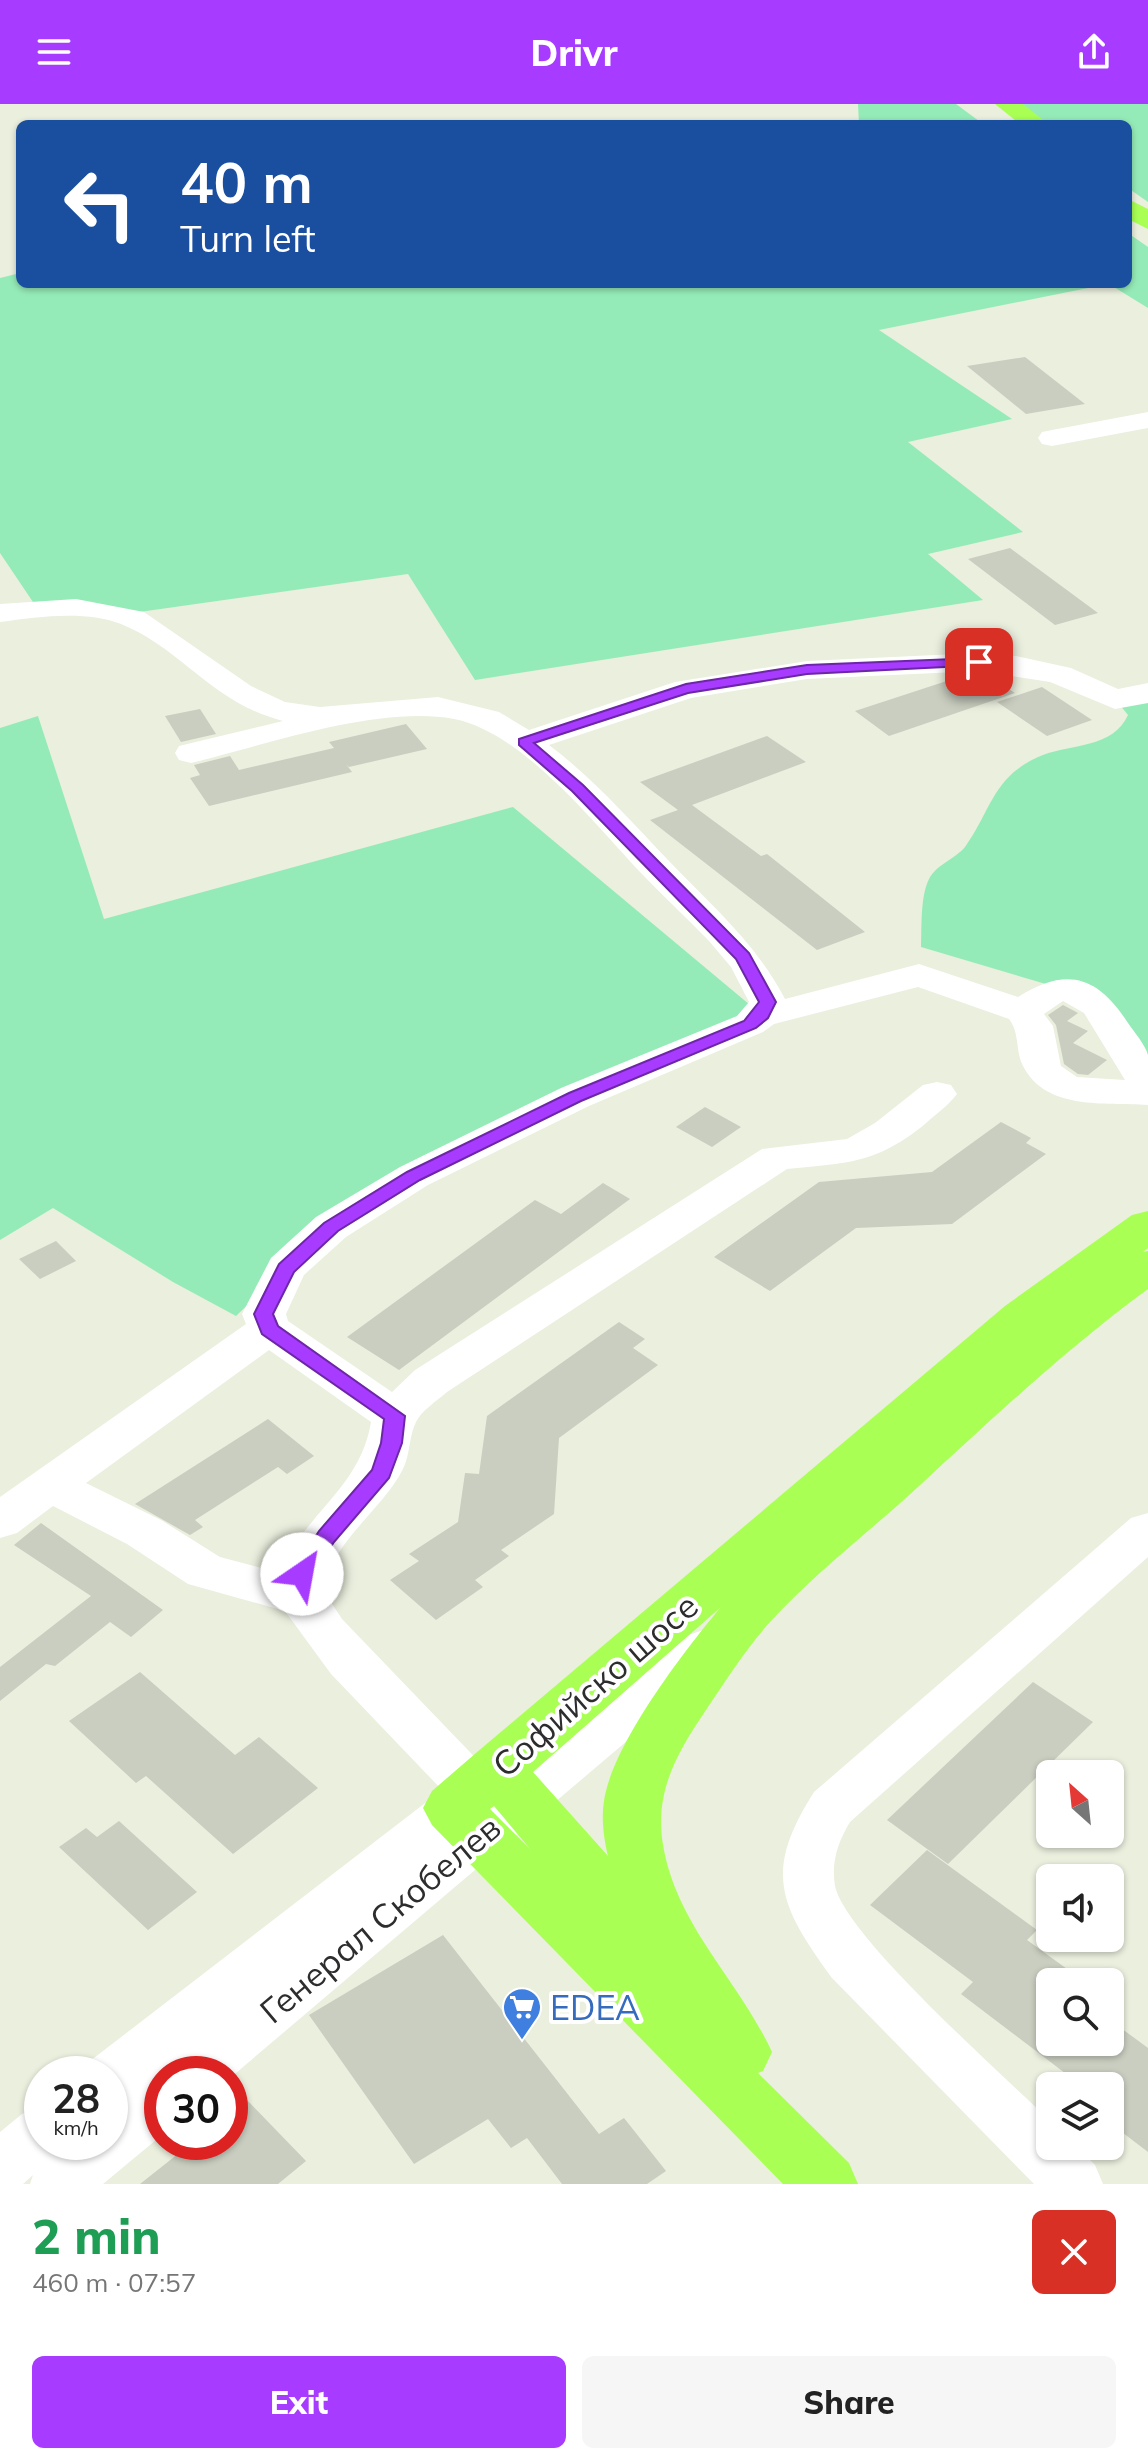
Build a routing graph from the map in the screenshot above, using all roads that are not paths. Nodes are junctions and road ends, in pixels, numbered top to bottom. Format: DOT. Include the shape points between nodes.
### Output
graph roads {
  1 [pos="983,104"];
  2 [pos="1007,104"];
  3 [pos="1005,120"];
  4 [pos="1030,120"];
  5 [pos="1148,420"];
  6 [pos="1052,438"];
  7 [pos="4,609"];
  8 [pos="1148,693"];
  9 [pos="334,716"];
  10 [pos="524,742"];
  11 [pos="191,753"];
  12 [pos="1022,1011"];
  13 [pos="762,1015"];
  14 [pos="1148,1085"];
  15 [pos="1148,1093"];
  16 [pos="937,1094"];
  17 [pos="1148,1226"];
  18 [pos="1148,1266"];
  19 [pos="269,1329"];
  20 [pos="394,1416"];
  21 [pos="49,1484"];
  22 [pos="0,1521"];
  23 [pos="1148,1530"];
  24 [pos="301,1597"];
  25 [pos="750,1609"];
  26 [pos="485,1801"];
  27 [pos="741,2052"];
  28 [pos="212,2056"];
  29 [pos="128,2066"];
  30 [pos="144,2115"];
  31 [pos="24,2148"];
  32 [pos="0,2167"];
  33 [pos="59,2184"];
  34 [pos="826,2184"];
  35 [pos="839,2184"];
  36 [pos="1074,2184"];
  1 -- 3 [label="main road"];
  2 -- 4 [label="main road"];
  5 -- 6 [label="street"];
  7 -- 9 [label="street" via="83,608 146,624 258,703 289,714"];
  8 -- 10 [label="street" via="1115,699 1060,675 979,662 807,670 686,689"];
  9 -- 10 [label="street" via="459,709 488,719"];
  9 -- 11 [label="street"];
  10 -- 13 [label="street" via="577,788 743,957 768,1002"];
  12 -- 13 [label="street" via="919,975"];
  12 -- 14 [label="street" via="1057,989 1098,1006"];
  12 -- 15 [label="street" via="1034,1026 1040,1063 1056,1082 1068,1088"];
  13 -- 19 [label="street" via="575,1097 414,1176 331,1227 286,1268 264,1314"];
  16 -- 20 [label="street" via="856,1151 776,1158 431,1381"];
  17 -- 26 [label="main road, Софийско шосе" via="1022,1317"];
  18 -- 25 [label="main road, Софийско шосе" via="1052,1340"];
  19 -- 20 [label="street"];
  19 -- 21 [label="street"];
  20 -- 24 [label="street" via="381,1473 302,1574"];
  21 -- 22 [label="street"];
  21 -- 24 [label="street" via="144,1532 205,1571"];
  23 -- 36 [label="street" via="832,1807 805,1860 808,1895 851,1961"];
  24 -- 26 [label="street" via="325,1632"];
  25 -- 26 [label="street, Генерал Скобелев"];
  25 -- 27 [label="main road, Софийско шосе" via="667,1725 646,1760 632,1799 640,1883 673,1947"];
  26 -- 27 [label="main road"];
  26 -- 28 [label="street, Генерал Скобелев"];
  26 -- 29 [label="street, Генерал Скобелев"];
  26 -- 34 [label="main road"];
  27 -- 35 [label="main road"];
  30 -- 33 [label="street"];
  31 -- 32 [label="street"];
}
